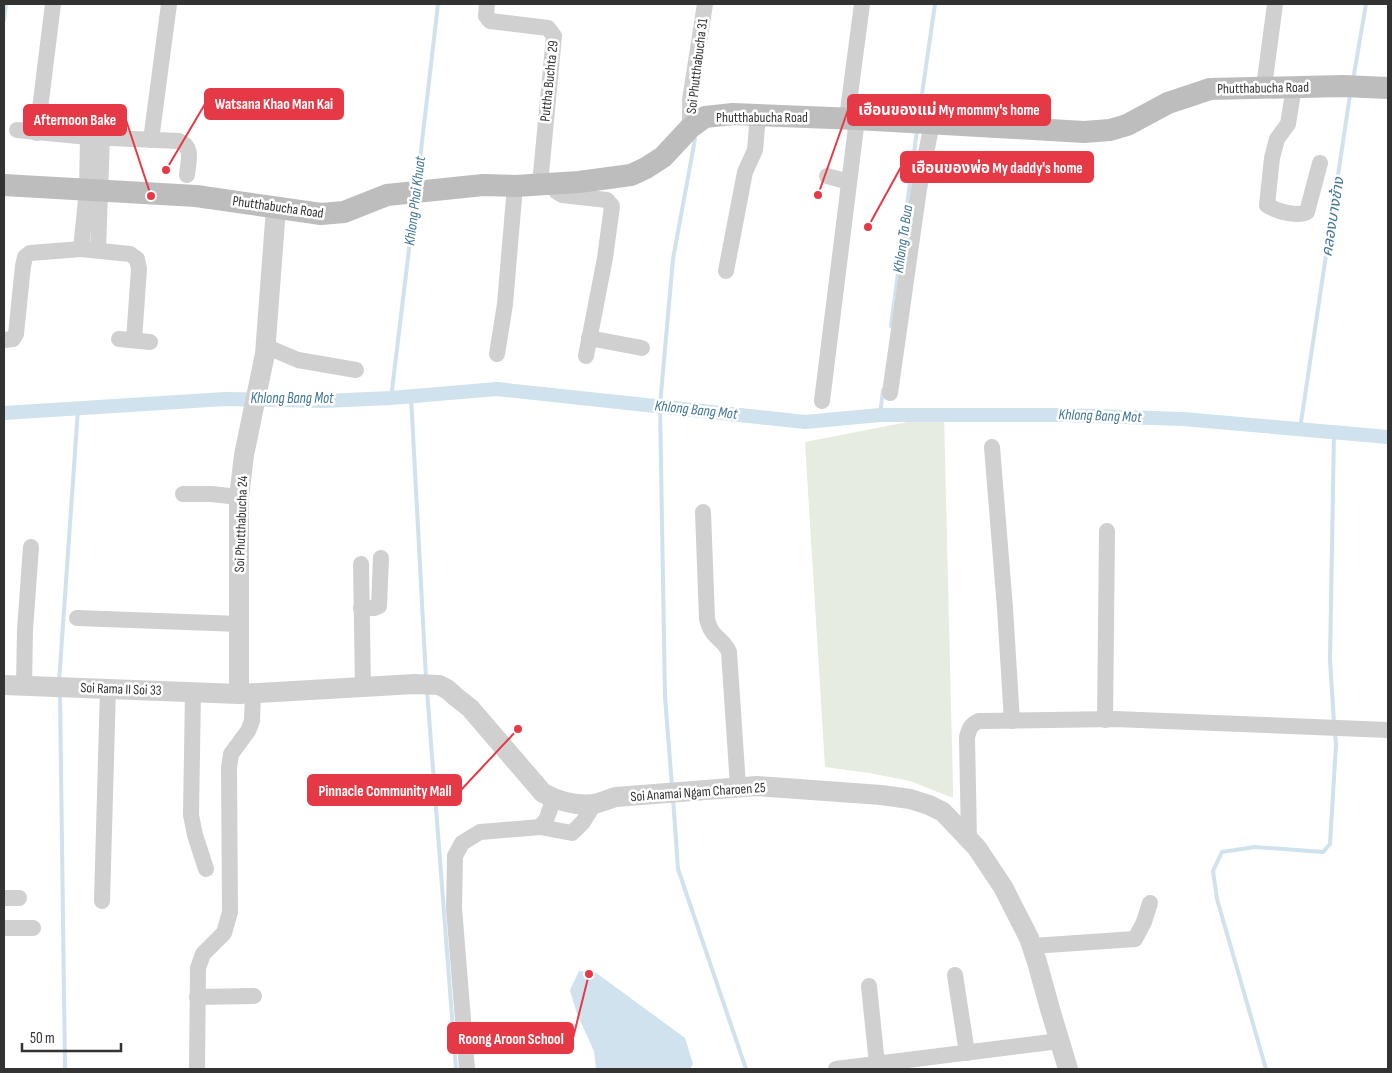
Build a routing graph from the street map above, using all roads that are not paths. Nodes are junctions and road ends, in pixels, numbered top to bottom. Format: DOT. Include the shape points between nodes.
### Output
graph roads {
  1 [pos="52,4"];
  2 [pos="169,4"];
  3 [pos="486,4"];
  4 [pos="705,4"];
  5 [pos="862,4"];
  6 [pos="1275,4"];
  7 [pos="1264,87"];
  8 [pos="1294,87"];
  9 [pos="1378,88"];
  10 [pos="758,115"];
  11 [pos="852,118"];
  12 [pos="922,123"];
  13 [pos="690,128"];
  14 [pos="17,130"];
  15 [pos="37,132"];
  16 [pos="95,137"];
  17 [pos="151,140"];
  18 [pos="1320,163"];
  19 [pos="187,176"];
  20 [pos="827,176"];
  21 [pos="849,182"];
  22 [pos="4,184"];
  23 [pos="546,184"];
  24 [pos="515,186"];
  25 [pos="93,191"];
  26 [pos="276,208"];
  27 [pos="81,249"];
  28 [pos="98,250"];
  29 [pos="726,272"];
  30 [pos="590,338"];
  31 [pos="4,340"];
  32 [pos="150,342"];
  33 [pos="642,348"];
  34 [pos="265,350"];
  35 [pos="497,354"];
  36 [pos="586,356"];
  37 [pos="356,370"];
  38 [pos="890,393"];
  39 [pos="822,401"];
  40 [pos="992,447"];
  41 [pos="183,494"];
  42 [pos="239,497"];
  43 [pos="703,512"];
  44 [pos="1106,531"];
  45 [pos="31,548"];
  46 [pos="381,558"];
  47 [pos="361,564"];
  48 [pos="362,608"];
  49 [pos="77,618"];
  50 [pos="240,624"];
  51 [pos="4,684"];
  52 [pos="24,685"];
  53 [pos="108,688"];
  54 [pos="363,688"];
  55 [pos="193,692"];
  56 [pos="252,693"];
  57 [pos="1012,720"];
  58 [pos="1105,720"];
  59 [pos="1388,730"];
  60 [pos="738,786"];
  61 [pos="554,798"];
  62 [pos="594,804"];
  63 [pos="540,827"];
  64 [pos="969,840"];
  65 [pos="206,869"];
  66 [pos="102,901"];
  67 [pos="1150,903"];
  68 [pos="4,928"];
  69 [pos="33,928"];
  70 [pos="1032,946"];
  71 [pos="955,975"];
  72 [pos="869,986"];
  73 [pos="197,996"];
  74 [pos="254,996"];
  75 [pos="1059,1041"];
  76 [pos="967,1052"];
  77 [pos="878,1064"];
  78 [pos="197,1069"];
  79 [pos="467,1069"];
  80 [pos="836,1069"];
  81 [pos="1068,1069"];
  1 -- 15 [label="street"];
  2 -- 17 [label="street"];
  3 -- 23 [label="street, Puttha Buchta 29" via="486,16 490,21 548,28 554,36"];
  4 -- 13 [label="street, Soi Phutthabucha 31" via="690,100"];
  5 -- 11 [label="street"];
  6 -- 7 [label="street"];
  7 -- 8 [label="main road, Phutthabucha Road"];
  7 -- 12 [label="main road, Phutthabucha Road" via="1210,89 1168,103 1127,125 1110,130 1084,132"];
  8 -- 9 [label="main road, Phutthabucha Road"];
  8 -- 18 [label="street" via="1288,124 1278,139 1272,158 1267,205 1299,214 1306,212"];
  10 -- 11 [label="main road, Phutthabucha Road"];
  10 -- 13 [label="main road, Phutthabucha Road" via="716,115"];
  10 -- 29 [label="street" via="755,150 745,172"];
  11 -- 12 [label="main road, Phutthabucha Road"];
  11 -- 21 [label="street"];
  12 -- 38 [label="street" via="919,189"];
  13 -- 23 [label="main road, Phutthabucha Road" via="663,157 631,175"];
  14 -- 15 [label="street"];
  15 -- 16 [label="street"];
  16 -- 17 [label="street"];
  16 -- 25 [label="street"];
  17 -- 19 [label="street" via="186,144 189,148"];
  20 -- 21 [label="street"];
  21 -- 39 [label="street"];
  22 -- 25 [label="main road, Phutthabucha Road"];
  23 -- 24 [label="main road, Phutthabucha Road"];
  23 -- 30 [label="street" via="562,195 607,200 612,206"];
  24 -- 26 [label="main road, Phutthabucha Road" via="483,185 387,195 333,214"];
  24 -- 35 [label="street"];
  25 -- 26 [label="main road, Phutthabucha Road" via="196,196"];
  25 -- 27 [label="street"];
  25 -- 28 [label="street"];
  26 -- 34 [label="street, Soi Phutthabucha 24"];
  27 -- 28 [label="street"];
  27 -- 31 [label="street" via="30,253 25,257 16,334 13,339"];
  28 -- 32 [label="street" via="130,254 138,263 140,269 126,340"];
  30 -- 33 [label="street"];
  30 -- 36 [label="street"];
  34 -- 37 [label="street" via="298,360"];
  34 -- 42 [label="street, Soi Phutthabucha 24"];
  40 -- 57 [label="street"];
  41 -- 42 [label="street"];
  42 -- 50 [label="street, Soi Phutthabucha 24"];
  43 -- 60 [label="street" via="707,619 712,634 729,652"];
  44 -- 58 [label="street"];
  45 -- 52 [label="street"];
  46 -- 48 [label="street" via="379,606"];
  47 -- 48 [label="street"];
  48 -- 54 [label="street"];
  49 -- 50 [label="street"];
  50 -- 56 [label="street, Soi Phutthabucha 24"];
  51 -- 52 [label="street, Soi Rama II Soi 33"];
  52 -- 53 [label="street, Soi Rama II Soi 33"];
  53 -- 55 [label="street, Soi Rama II Soi 33"];
  53 -- 66 [label="street"];
  54 -- 56 [label="street, Soi Anamai Ngam Charoen 25"];
  54 -- 61 [label="street, Soi Anamai Ngam Charoen 25" via="415,684 438,685 447,689 470,708 543,793"];
  55 -- 56 [label="street, Soi Rama II Soi 33"];
  55 -- 65 [label="street" via="191,815"];
  56 -- 73 [label="street" via="252,721 231,754 229,768 230,912 224,933 203,954 198,968"];
  57 -- 58 [label="street"];
  57 -- 64 [label="street" via="973,723 966,737"];
  58 -- 59 [label="street"];
  60 -- 62 [label="street, Soi Anamai Ngam Charoen 25" via="616,797"];
  60 -- 64 [label="street, Soi Anamai Ngam Charoen 25" via="910,799 943,812"];
  61 -- 62 [label="street, Soi Anamai Ngam Charoen 25" via="568,803"];
  61 -- 63 [label="street"];
  62 -- 63 [label="street" via="572,833"];
  63 -- 79 [label="street" via="480,832 462,843 455,856 454,908"];
  64 -- 70 [label="street, Soi Anamai Ngam Charoen 25" via="1003,887"];
  67 -- 70 [label="street" via="1135,939"];
  68 -- 69 [label="street"];
  70 -- 75 [label="street, Soi Anamai Ngam Charoen 25"];
  71 -- 76 [label="street"];
  72 -- 77 [label="street"];
  73 -- 74 [label="street"];
  73 -- 78 [label="street"];
  75 -- 76 [label="street"];
  75 -- 81 [label="street, Soi Anamai Ngam Charoen 25"];
  76 -- 77 [label="street"];
  77 -- 80 [label="street"];
}
